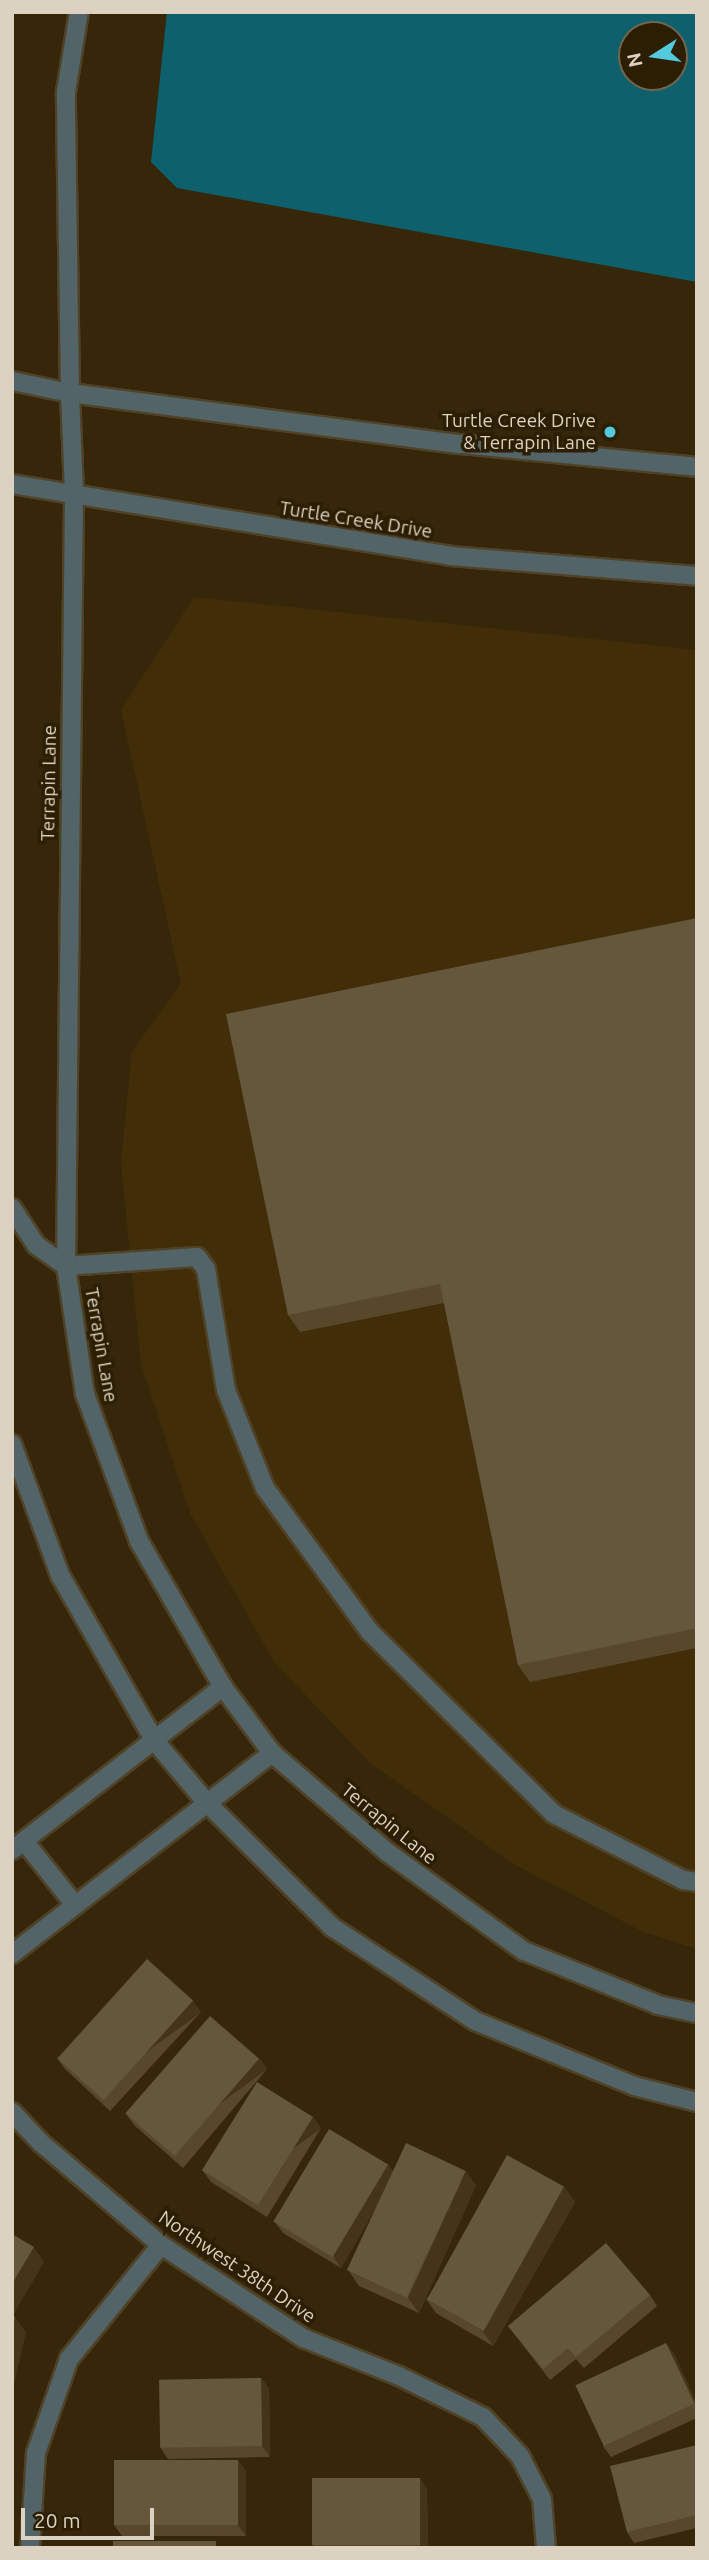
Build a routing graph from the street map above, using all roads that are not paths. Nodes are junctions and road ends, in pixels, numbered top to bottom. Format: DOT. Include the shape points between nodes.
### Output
graph roads {
  1 [pos="79,12"];
  2 [pos="12,381"];
  3 [pos="70,393"];
  4 [pos="697,467"];
  5 [pos="12,484"];
  6 [pos="74,493"];
  7 [pos="697,576"];
  8 [pos="12,1209"];
  9 [pos="66,1266"];
  10 [pos="12,1444"];
  11 [pos="223,1687"];
  12 [pos="154,1740"];
  13 [pos="272,1753"];
  14 [pos="207,1803"];
  15 [pos="18,1845"];
  16 [pos="697,1882"];
  17 [pos="75,1905"];
  18 [pos="12,1954"];
  19 [pos="697,2013"];
  20 [pos="697,2102"];
  21 [pos="12,2112"];
  22 [pos="161,2245"];
  23 [pos="24,2537"];
  24 [pos="546,2548"];
  1 -- 3 [label="street, Terrapin Lane" via="66,92 64,258"];
  2 -- 3 [label="street"];
  3 -- 4 [label="street" via="460,444"];
  3 -- 6 [label="street, Terrapin Lane"];
  5 -- 6 [label="street, Turtle Creek Drive"];
  6 -- 7 [label="street, Turtle Creek Drive" via="133,507 450,556"];
  6 -- 9 [label="street, Terrapin Lane"];
  8 -- 9 [label="street" via="36,1245"];
  9 -- 11 [label="street, Terrapin Lane" via="85,1394 139,1541"];
  9 -- 16 [label="street" via="197,1258 206,1269 226,1390 265,1488 370,1632 554,1814 683,1880"];
  10 -- 12 [label="street" via="60,1576"];
  11 -- 12 [label="street"];
  11 -- 13 [label="street, Terrapin Lane"];
  12 -- 14 [label="street"];
  12 -- 15 [label="street"];
  13 -- 14 [label="street"];
  13 -- 19 [label="street, Terrapin Lane" via="387,1852 524,1951 658,2005"];
  14 -- 17 [label="street"];
  14 -- 20 [label="street" via="332,1927 475,2021 634,2086"];
  15 -- 17 [label="street"];
  17 -- 18 [label="street"];
  21 -- 22 [label="street, Northwest 38th Drive" via="40,2142"];
  22 -- 23 [label="street" via="69,2359 36,2453"];
  22 -- 24 [label="street, Northwest 38th Drive" via="303,2338 399,2376 483,2417 520,2456 541,2499"];
}
